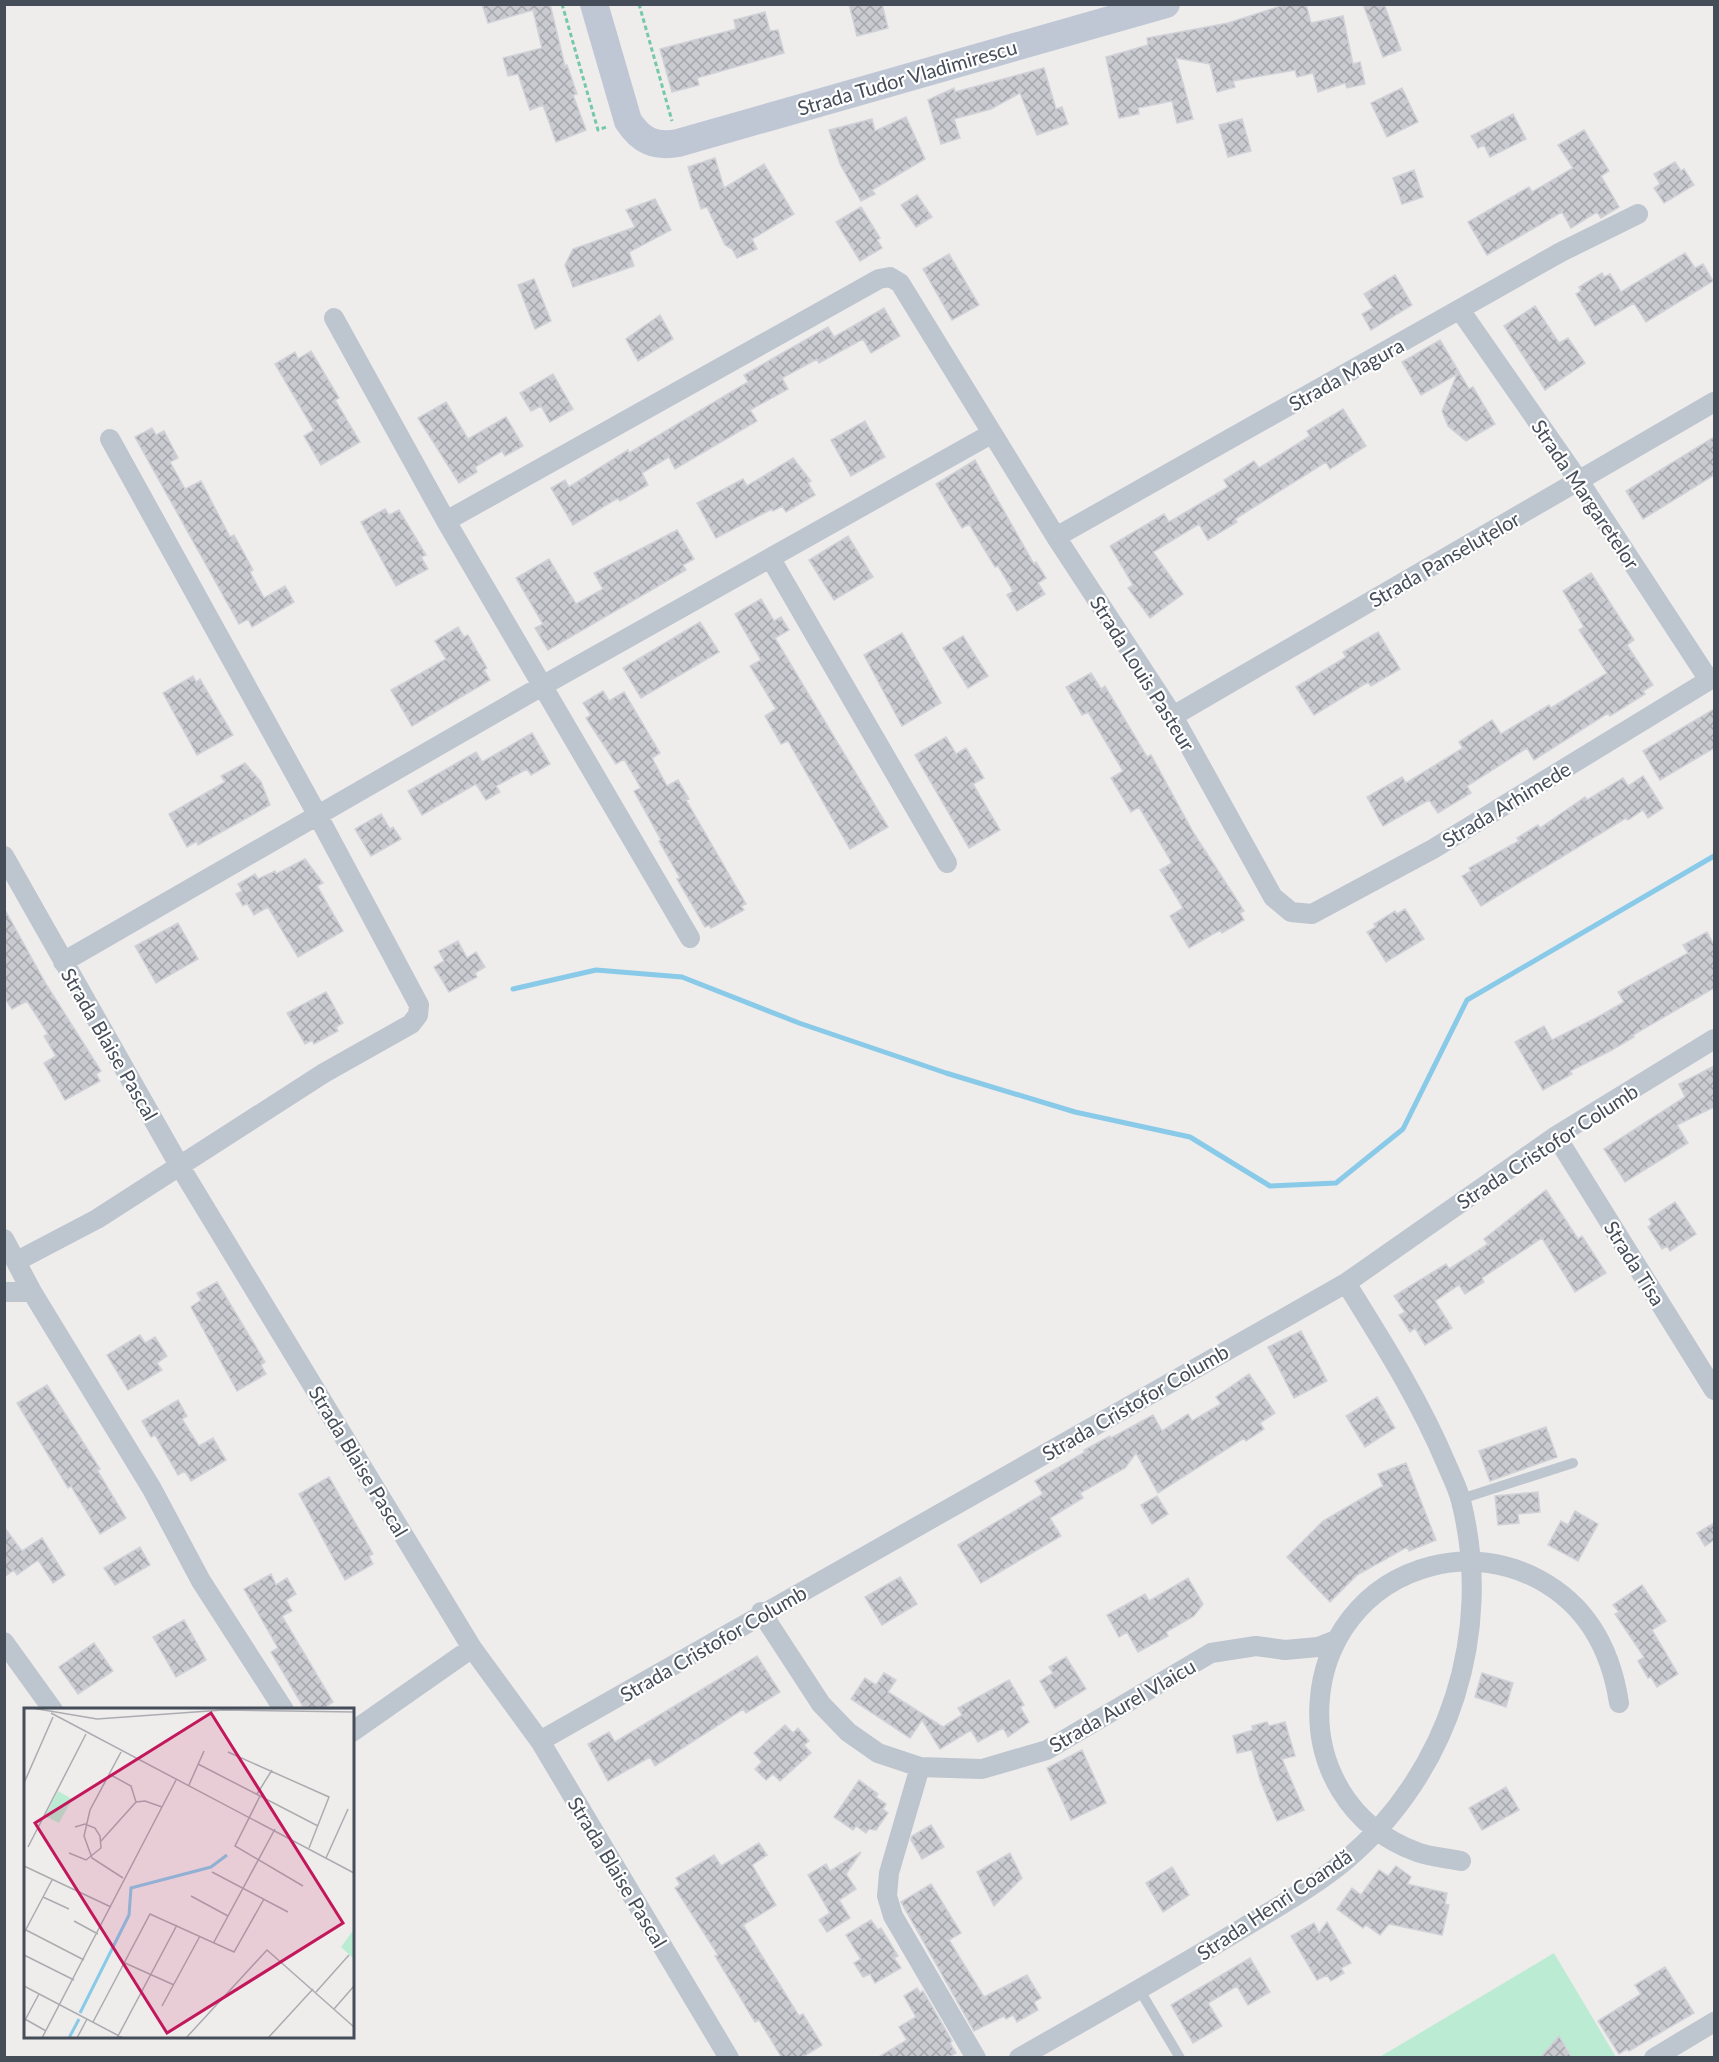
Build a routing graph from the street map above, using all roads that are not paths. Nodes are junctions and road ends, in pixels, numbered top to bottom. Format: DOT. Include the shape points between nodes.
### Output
graph roads {
  1 [pos="594,4"];
  2 [pos="1166,4"];
  3 [pos="1638,214"];
  4 [pos="1460,310"];
  5 [pos="333,318"];
  6 [pos="1714,402"];
  7 [pos="991,434"];
  8 [pos="110,439"];
  9 [pos="1579,482"];
  10 [pos="446,521"];
  11 [pos="1056,537"];
  12 [pos="771,559"];
  13 [pos="1712,679"];
  14 [pos="543,686"];
  15 [pos="1173,716"];
  16 [pos="317,814"];
  17 [pos="4,856"];
  18 [pos="947,862"];
  19 [pos="1291,912"];
  20 [pos="690,938"];
  21 [pos="63,962"];
  22 [pos="1714,1039"];
  23 [pos="1556,1136"];
  24 [pos="179,1165"];
  25 [pos="4,1239"];
  26 [pos="17,1261"];
  27 [pos="1346,1283"];
  28 [pos="4,1292"];
  29 [pos="32,1292"];
  30 [pos="1714,1390"];
  31 [pos="1573,1462"];
  32 [pos="1461,1499"];
  33 [pos="1473,1561"];
  34 [pos="762,1613"];
  35 [pos="1336,1640"];
  36 [pos="4,1642"];
  37 [pos="472,1648"];
  38 [pos="1619,1703"];
  39 [pos="51,1708"];
  40 [pos="283,1708"];
  41 [pos="354,1731"];
  42 [pos="540,1741"];
  43 [pos="920,1767"];
  44 [pos="1376,1830"];
  45 [pos="1461,1861"];
  46 [pos="1139,1989"];
  47 [pos="1714,2022"];
  48 [pos="729,2058"];
  49 [pos="976,2058"];
  50 [pos="1019,2058"];
  51 [pos="1180,2058"];
  52 [pos="1654,2058"];
  1 -- 2 [label="street, Strada Tudor Vladimirescu" via="628,121 648,142 662,146"];
  3 -- 4 [label="street, Strada Magura" via="1561,252"];
  4 -- 9 [label="street, Strada Margaretelor"];
  4 -- 11 [label="street, Strada Magura"];
  5 -- 10 [label="street"];
  6 -- 9 [label="street, Strada Panseluțelor"];
  7 -- 10 [label="street, Strada Louis Pasteur" via="900,283 890,277 879,279"];
  7 -- 11 [label="street, Strada Louis Pasteur"];
  7 -- 12 [label="street"];
  8 -- 16 [label="street"];
  9 -- 13 [label="street, Strada Margaretelor"];
  9 -- 15 [label="street, Strada Panseluțelor"];
  10 -- 14 [label="street"];
  11 -- 15 [label="street, Strada Louis Pasteur"];
  12 -- 14 [label="street"];
  12 -- 18 [label="street"];
  13 -- 19 [label="street, Strada Arhimede" via="1433,849 1312,914"];
  14 -- 16 [label="street"];
  14 -- 20 [label="street"];
  15 -- 19 [label="street, Strada Louis Pasteur" via="1273,897"];
  16 -- 21 [label="street"];
  16 -- 24 [label="street" via="419,1005 418,1015 411,1024 324,1073"];
  17 -- 21 [label="street, Strada Blaise Pascal"];
  21 -- 24 [label="street, Strada Blaise Pascal"];
  22 -- 23 [label="street, Strada Cristofor Columb"];
  23 -- 27 [label="street, Strada Cristofor Columb"];
  23 -- 30 [label="street, Strada Tisa"];
  24 -- 26 [label="street" via="97,1219"];
  24 -- 37 [label="street, Strada Blaise Pascal"];
  25 -- 26 [label="street"];
  26 -- 29 [label="street"];
  27 -- 32 [label="street, Strada Henri Coandă" via="1401,1372 1436,1439"];
  27 -- 34 [label="street, Strada Cristofor Columb"];
  28 -- 29 [label="street"];
  29 -- 40 [label="street" via="152,1489 201,1581"];
  31 -- 32 [label="lane"];
  32 -- 33 [label="street, Strada Henri Coandă"];
  33 -- 35 [label="street" via="1445,1563 1393,1581 1370,1597"];
  33 -- 38 [label="street" via="1527,1573 1574,1604 1605,1649"];
  33 -- 44 [label="street, Strada Henri Coandă" via="1473,1623 1459,1686 1435,1750"];
  34 -- 42 [label="street, Strada Cristofor Columb"];
  34 -- 43 [label="street, Strada Aurel Vlaicu" via="821,1704 848,1732 878,1754"];
  35 -- 43 [label="street, Strada Aurel Vlaicu" via="1318,1647 1285,1650 1256,1646 1212,1653 1047,1750 982,1769"];
  35 -- 44 [label="street" via="1321,1679 1321,1742 1341,1791"];
  36 -- 39 [label="street"];
  37 -- 41 [label="street"];
  37 -- 42 [label="street, Strada Blaise Pascal"];
  42 -- 48 [label="street, Strada Blaise Pascal"];
  43 -- 49 [label="street" via="889,1873 887,1896 893,1916"];
  44 -- 45 [label="street" via="1416,1852"];
  44 -- 46 [label="street, Strada Henri Coandă" via="1346,1860 1278,1907"];
  46 -- 50 [label="street, Strada Henri Coandă"];
  46 -- 51 [label="lane"];
  47 -- 52 [label="street"];
}
